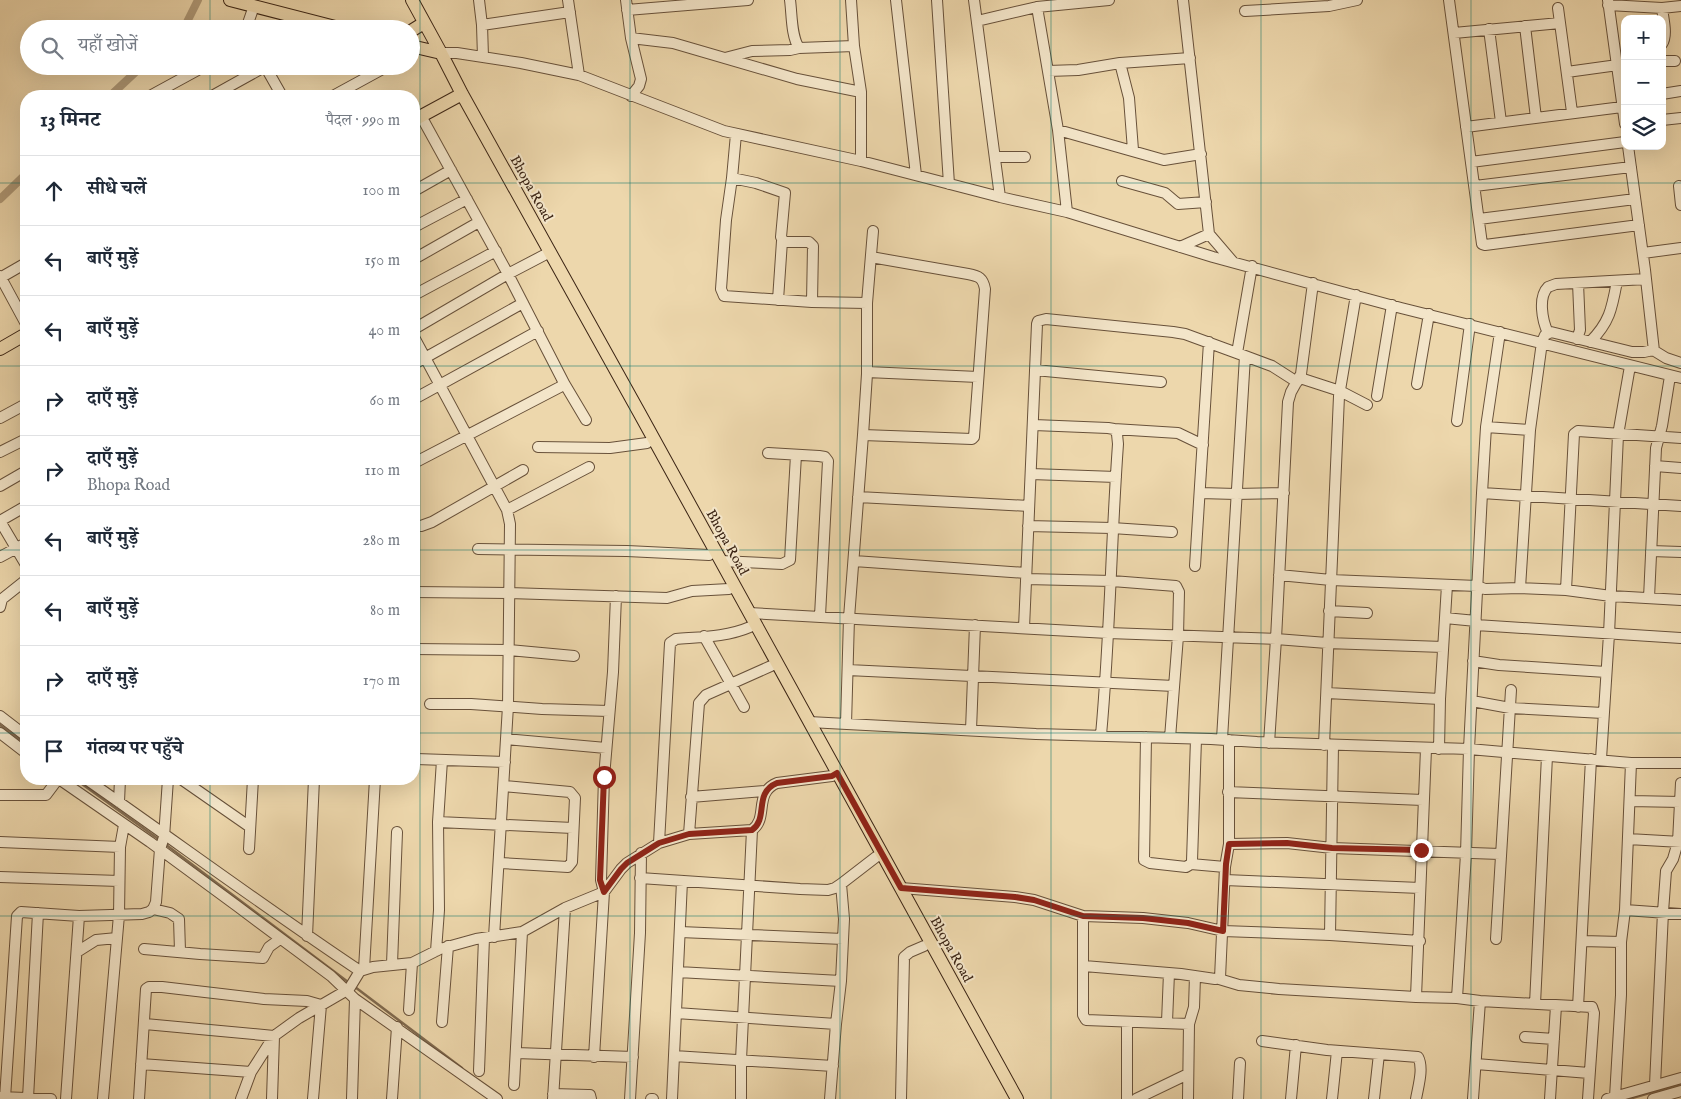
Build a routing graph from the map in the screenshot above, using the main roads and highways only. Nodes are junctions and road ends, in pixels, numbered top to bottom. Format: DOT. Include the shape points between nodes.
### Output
graph roads {
  1 [pos="230,0"];
  2 [pos="405,0"];
  3 [pos="412,0"];
  4 [pos="308,20"];
  5 [pos="412,20"];
  6 [pos="420,33"];
  7 [pos="420,48"];
  8 [pos="438,52"];
  9 [pos="459,96"];
  10 [pos="420,116"];
  11 [pos="547,253"];
  12 [pos="20,337"];
  13 [pos="0,349"];
  14 [pos="835,774"];
  15 [pos="1008,1099"];
  16 [pos="1017,1099"];
  1 -- 4 [label="main road"];
  2 -- 5 [label="main road, Bhopa Road"];
  3 -- 8 [label="main road, Bhopa Road"];
  6 -- 8 [label="main road, Bhopa Road"];
  7 -- 8 [label="main road"];
  8 -- 9 [label="main road, Bhopa Road"];
  9 -- 10 [label="main road"];
  9 -- 11 [label="main road, Bhopa Road"];
  11 -- 14 [label="main road, Bhopa Road" via="750,613"];
  11 -- 14 [label="main road, Bhopa Road" via="647,443"];
  12 -- 13 [label="main road"];
  14 -- 15 [label="main road, Bhopa Road" via="876,857"];
  14 -- 16 [label="main road, Bhopa Road"];
}
